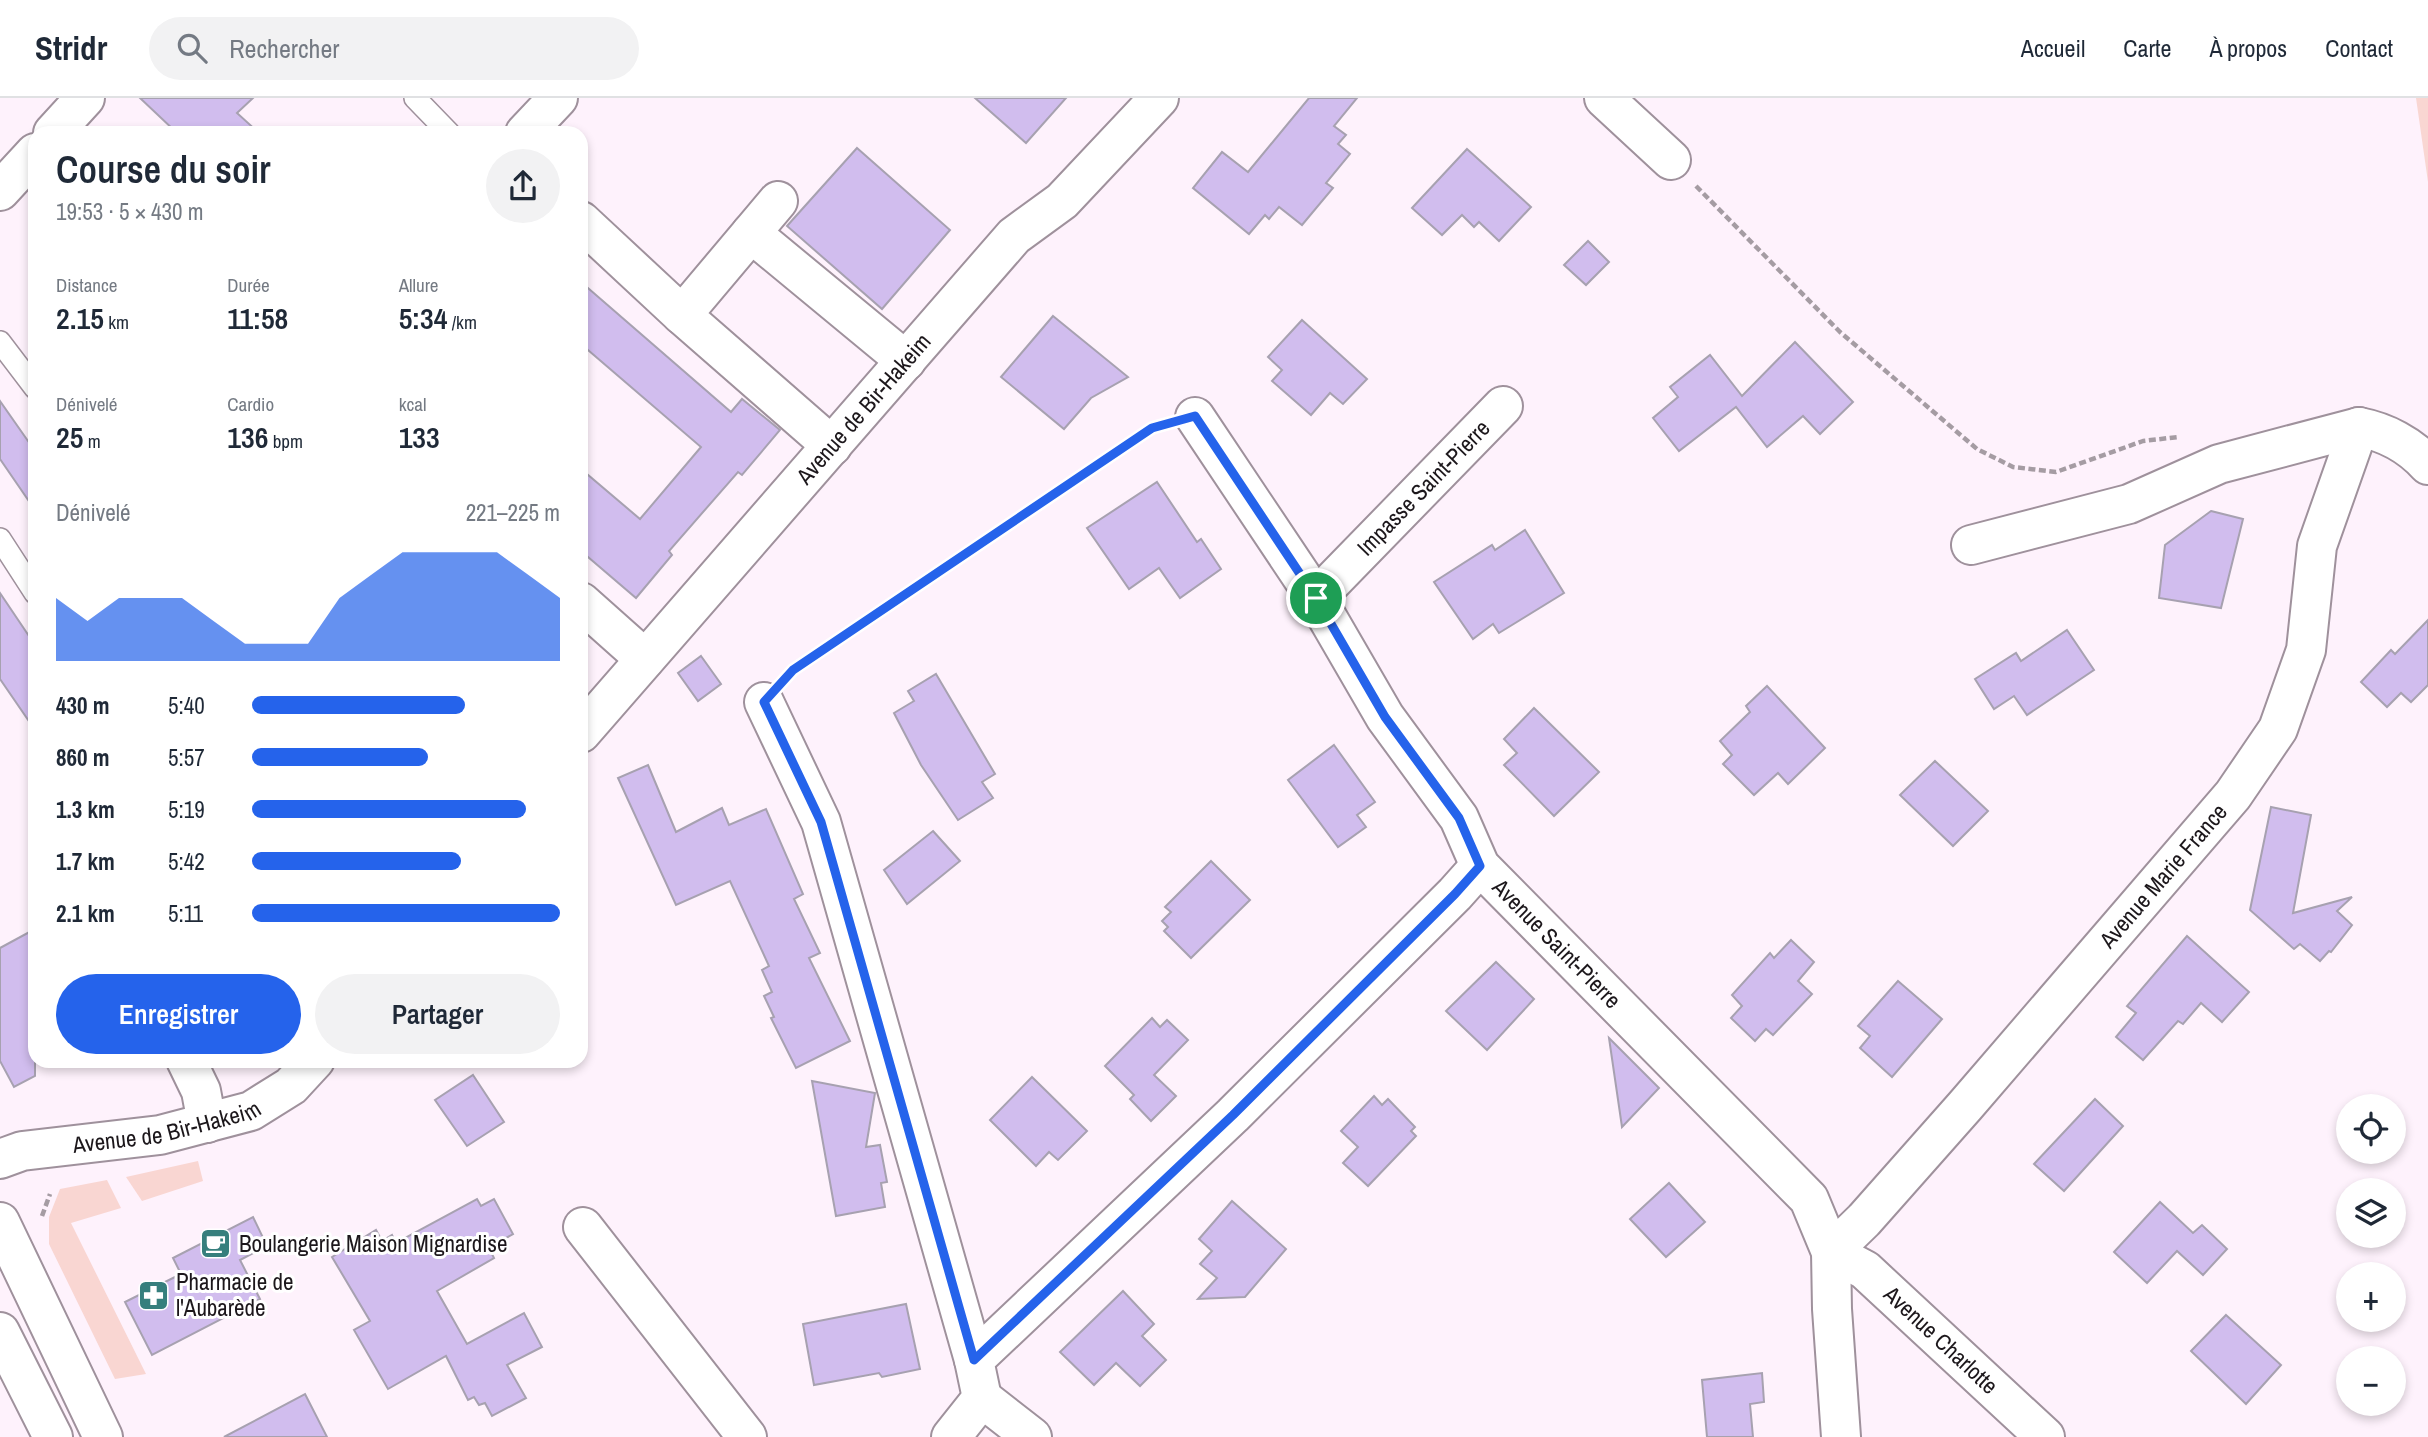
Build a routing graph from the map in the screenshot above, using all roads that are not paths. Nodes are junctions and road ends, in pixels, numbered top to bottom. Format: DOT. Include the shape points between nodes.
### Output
graph roads {
  1 [pos="85,98"];
  2 [pos="415,98"];
  3 [pos="558,98"];
  4 [pos="1159,98"];
  5 [pos="1604,98"];
  6 [pos="59,126"];
  7 [pos="442,126"];
  8 [pos="532,126"];
  9 [pos="1671,160"];
  10 [pos="28,161"];
  11 [pos="0,191"];
  12 [pos="778,201"];
  13 [pos="588,228"];
  14 [pos="751,233"];
  15 [pos="682,316"];
  16 [pos="0,342"];
  17 [pos="906,360"];
  18 [pos="28,379"];
  19 [pos="1503,406"];
  20 [pos="1195,416"];
  21 [pos="2359,427"];
  22 [pos="832,446"];
  23 [pos="2428,465"];
  24 [pos="0,539"];
  25 [pos="1971,545"];
  26 [pos="28,582"];
  27 [pos="1316,598"];
  28 [pos="588,608"];
  29 [pos="645,659"];
  30 [pos="764,702"];
  31 [pos="588,725"];
  32 [pos="1480,866"];
  33 [pos="190,1068"];
  34 [pos="308,1068"];
  35 [pos="208,1123"];
  36 [pos="0,1159"];
  37 [pos="0,1222"];
  38 [pos="583,1227"];
  39 [pos="1831,1252"];
  40 [pos="0,1332"];
  41 [pos="974,1360"];
  42 [pos="982,1398"];
  43 [pos="53,1437"];
  44 [pos="103,1437"];
  45 [pos="747,1437"];
  46 [pos="951,1437"];
  47 [pos="1032,1437"];
  48 [pos="1841,1437"];
  49 [pos="2045,1437"];
  1 -- 6 [label="street"];
  2 -- 7 [label="lane"];
  3 -- 8 [label="street"];
  4 -- 17 [label="street, Avenue de Bir-Hakeim" via="1062,201 1014,236"];
  5 -- 9 [label="street"];
  10 -- 11 [label="street"];
  12 -- 14 [label="street"];
  13 -- 15 [label="street"];
  14 -- 15 [label="street"];
  14 -- 17 [label="street"];
  15 -- 22 [label="street"];
  16 -- 18 [label="lane"];
  17 -- 22 [label="street, Avenue de Bir-Hakeim"];
  19 -- 27 [label="street, Impasse Saint-Pierre"];
  20 -- 27 [label="street, Avenue Saint-Pierre"];
  21 -- 23 [label="street" via="2382,432"];
  21 -- 25 [label="street" via="2219,464 2129,504"];
  21 -- 39 [label="street, Avenue Marie France" via="2317,545 2306,650 2278,729 2215,815 1965,1106"];
  22 -- 29 [label="street, Avenue de Bir-Hakeim"];
  24 -- 26 [label="lane"];
  27 -- 32 [label="street, Avenue Saint-Pierre" via="1385,717 1459,818"];
  28 -- 29 [label="street"];
  29 -- 31 [label="street, Avenue de Bir-Hakeim"];
  30 -- 41 [label="street" via="821,822"];
  32 -- 39 [label="street, Avenue Saint-Pierre" via="1809,1199"];
  32 -- 41 [label="street" via="1233,1115"];
  33 -- 35 [label="street"];
  34 -- 35 [label="street, Avenue de Bir-Hakeim" via="292,1086 251,1111"];
  35 -- 36 [label="street, Avenue de Bir-Hakeim" via="160,1135 22,1151"];
  37 -- 44 [label="street"];
  38 -- 45 [label="street"];
  39 -- 48 [label="street, Avenue Saint-Pierre"];
  39 -- 49 [label="street, Avenue Charlotte" via="1865,1270"];
  40 -- 43 [label="street"];
  41 -- 42 [label="street"];
  42 -- 46 [label="street"];
  42 -- 47 [label="street"];
}
